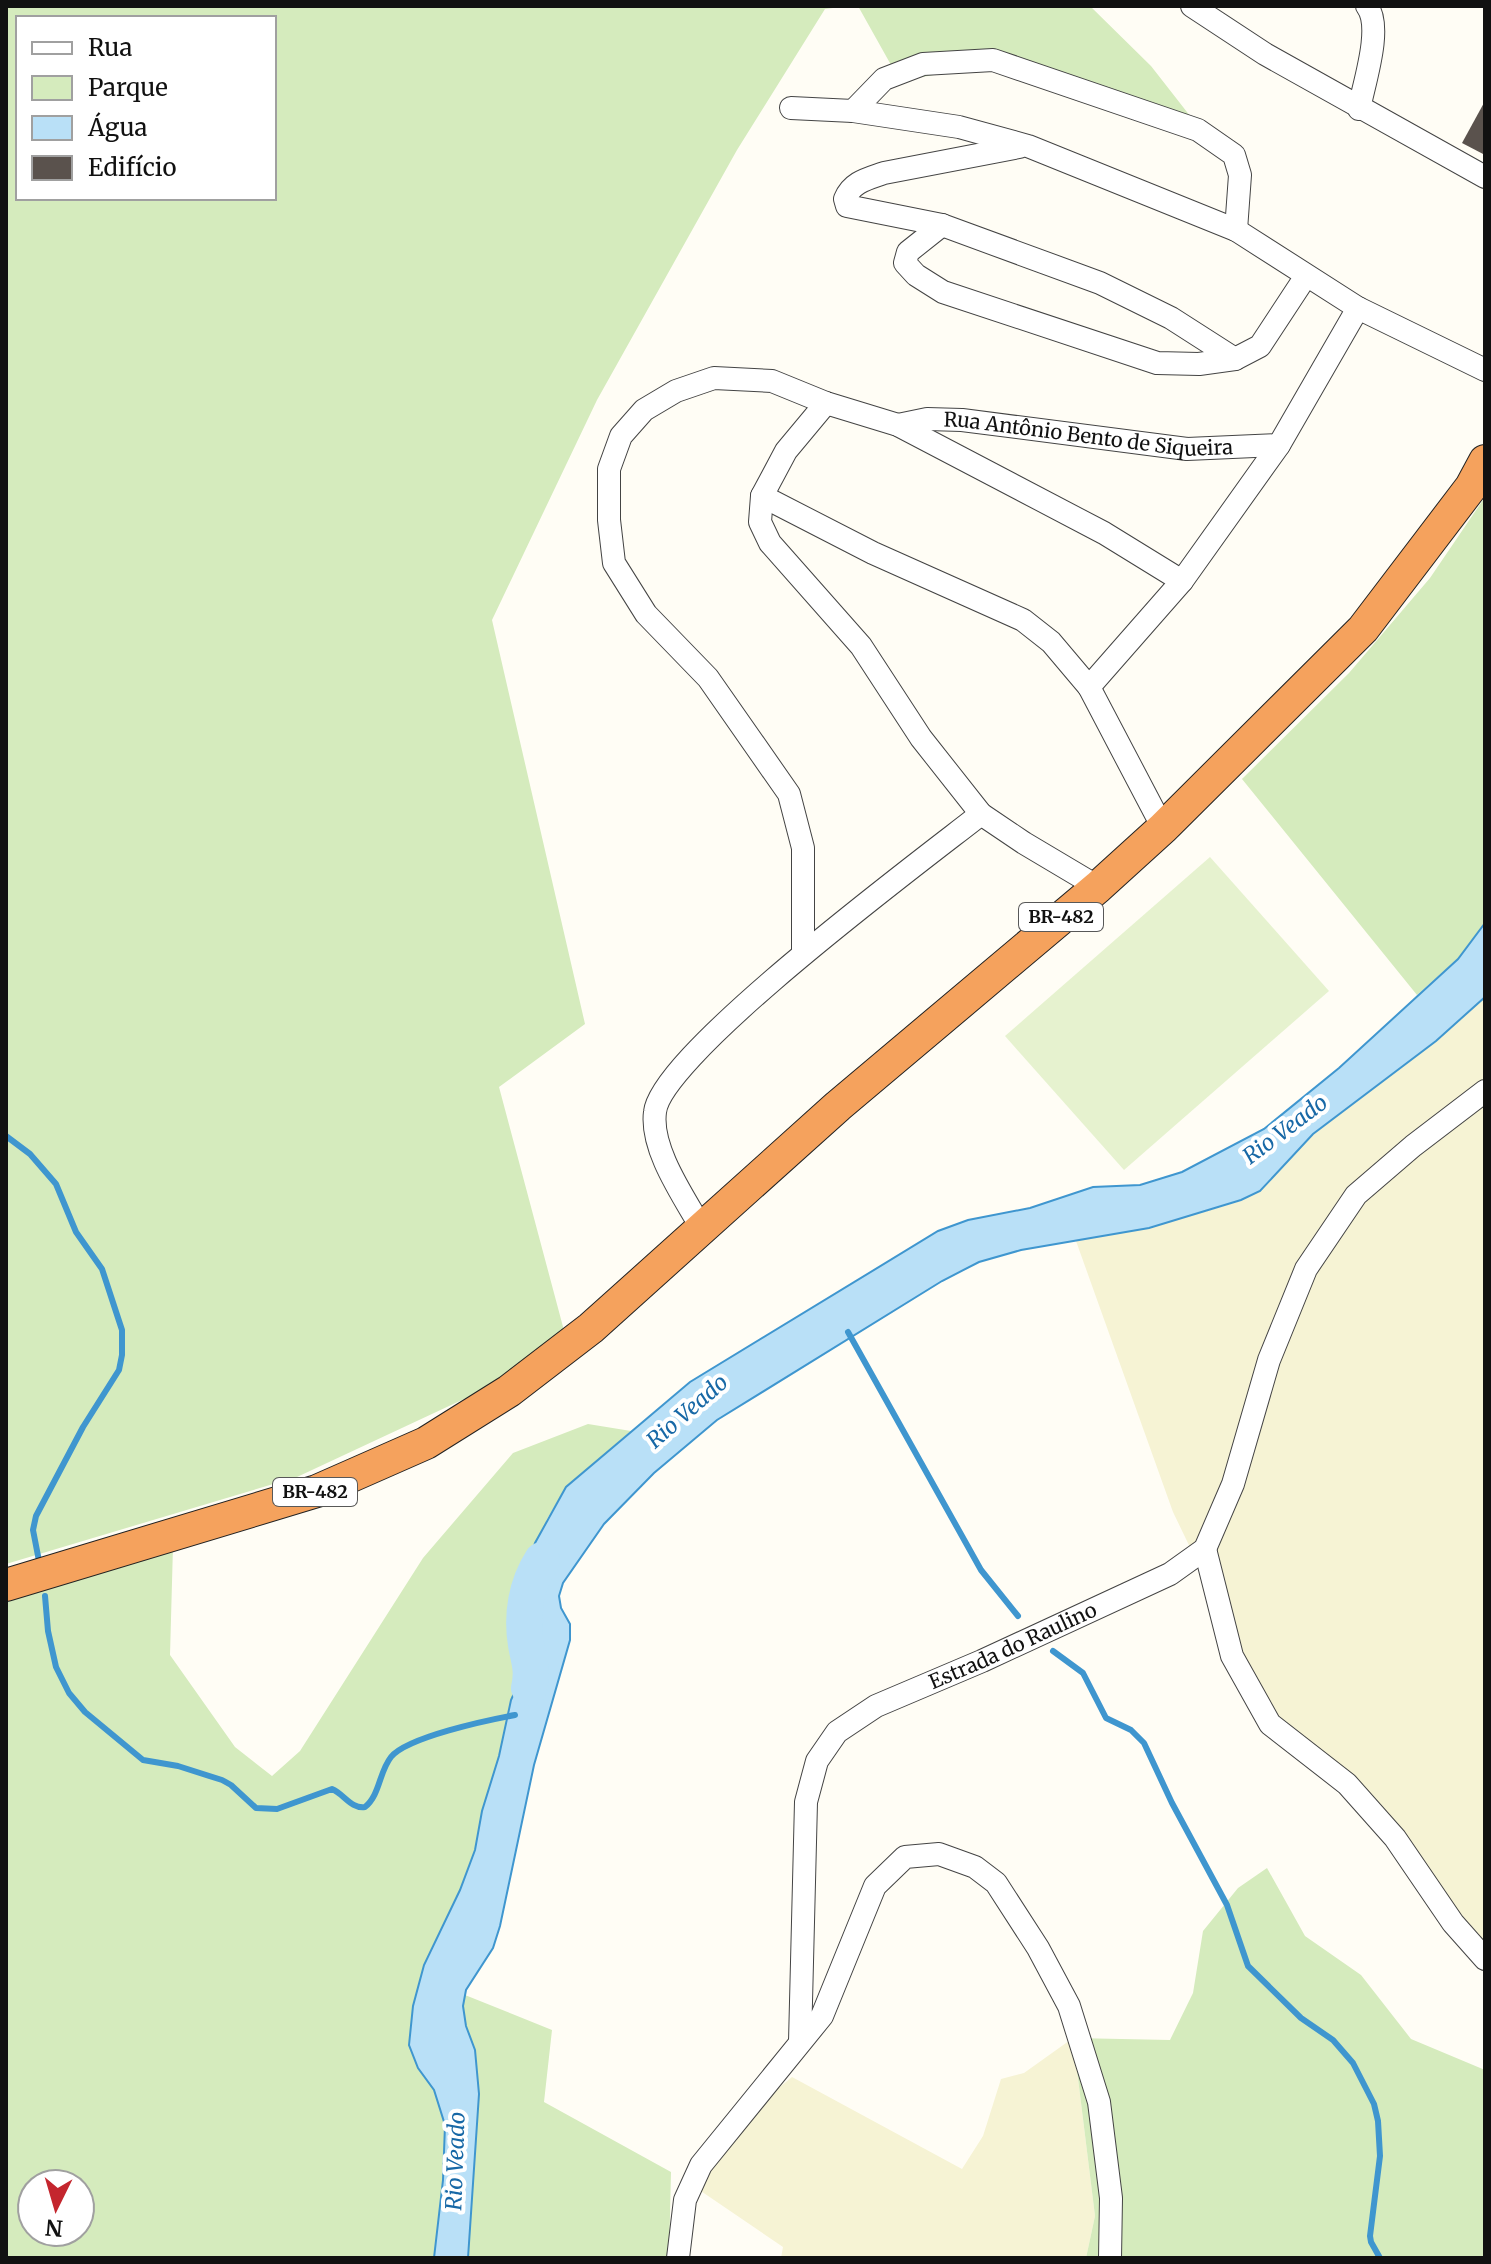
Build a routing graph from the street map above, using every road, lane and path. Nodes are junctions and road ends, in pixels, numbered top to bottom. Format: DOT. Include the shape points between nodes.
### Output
graph roads {
  1 [pos="1192,6"];
  2 [pos="1367,6"];
  3 [pos="791,108"];
  4 [pos="1359,109"];
  5 [pos="853,111"];
  6 [pos="1028,146"];
  7 [pos="1485,177"];
  8 [pos="942,225"];
  9 [pos="1236,230"];
  10 [pos="1306,276"];
  11 [pos="1358,308"];
  12 [pos="1235,359"];
  13 [pos="1485,370"];
  14 [pos="826,403"];
  15 [pos="898,425"];
  16 [pos="1279,445"];
  17 [pos="1485,461"];
  18 [pos="762,496"];
  19 [pos="1182,581"];
  20 [pos="1089,687"];
  21 [pos="981,814"];
  22 [pos="1163,828"];
  23 [pos="1098,887"];
  24 [pos="803,954"];
  25 [pos="1485,1091"];
  26 [pos="702,1229"];
  27 [pos="1205,1549"];
  28 [pos="6,1585"];
  29 [pos="1485,1959"];
  30 [pos="800,2042"];
  31 [pos="678,2258"];
  32 [pos="1110,2258"];
  1 -- 4 [label="street"];
  2 -- 4 [label="street" via="1374,29"];
  3 -- 5 [label="street"];
  4 -- 7 [label="street"];
  5 -- 6 [label="street" via="959,127"];
  5 -- 9 [label="street" via="884,79 923,64 993,60 1198,130 1234,155 1240,175"];
  6 -- 8 [label="street" via="884,173 849,188 845,199 847,206"];
  6 -- 9 [label="street"];
  8 -- 12 [label="street" via="1100,283 1171,318"];
  8 -- 12 [label="street" via="908,252 905,263 943,292 1157,363"];
  9 -- 10 [label="street"];
  10 -- 11 [label="street"];
  10 -- 12 [label="street" via="1260,346"];
  11 -- 13 [label="street"];
  11 -- 16 [label="street"];
  14 -- 15 [label="street, Rua Antônio Bento de Siqueira"];
  14 -- 18 [label="street" via="786,451"];
  14 -- 24 [label="street, Rua Antônio Bento de Siqueira" via="772,381 714,378 644,410 621,436 609,469 614,563 646,614 708,678 789,794 803,848"];
  15 -- 16 [label="street, Rua Antônio Bento de Siqueira" via="962,420 1187,449"];
  15 -- 19 [label="street, Rua Antônio Bento de Siqueira" via="1104,533"];
  16 -- 19 [label="street"];
  17 -- 22 [label="highway, BR-482" via="1363,629"];
  18 -- 20 [label="street" via="1023,620 1051,642"];
  18 -- 21 [label="street" via="760,522 770,543 861,646 921,738"];
  19 -- 20 [label="street"];
  20 -- 22 [label="street"];
  21 -- 23 [label="street"];
  21 -- 24 [label="street"];
  22 -- 23 [label="highway, BR-482"];
  23 -- 26 [label="highway, BR-482" via="838,1106"];
  24 -- 26 [label="street" via="691,1056 654,1110 667,1166"];
  25 -- 27 [label="street" via="1356,1195 1306,1269 1269,1360 1233,1484"];
  26 -- 28 [label="highway, BR-482" via="591,1328 509,1391 426,1443 317,1491"];
  27 -- 29 [label="street" via="1232,1656 1270,1724 1347,1784 1395,1838 1453,1923"];
  27 -- 30 [label="street, Estrada do Raulino" via="1170,1574 876,1706 837,1732 817,1761 806,1802"];
  30 -- 31 [label="street" via="701,2165 685,2200"];
  30 -- 32 [label="street" via="822,2016 875,1886 905,1857 939,1854 975,1867 996,1883 1069,2006 1099,2102 1111,2198"];
}
